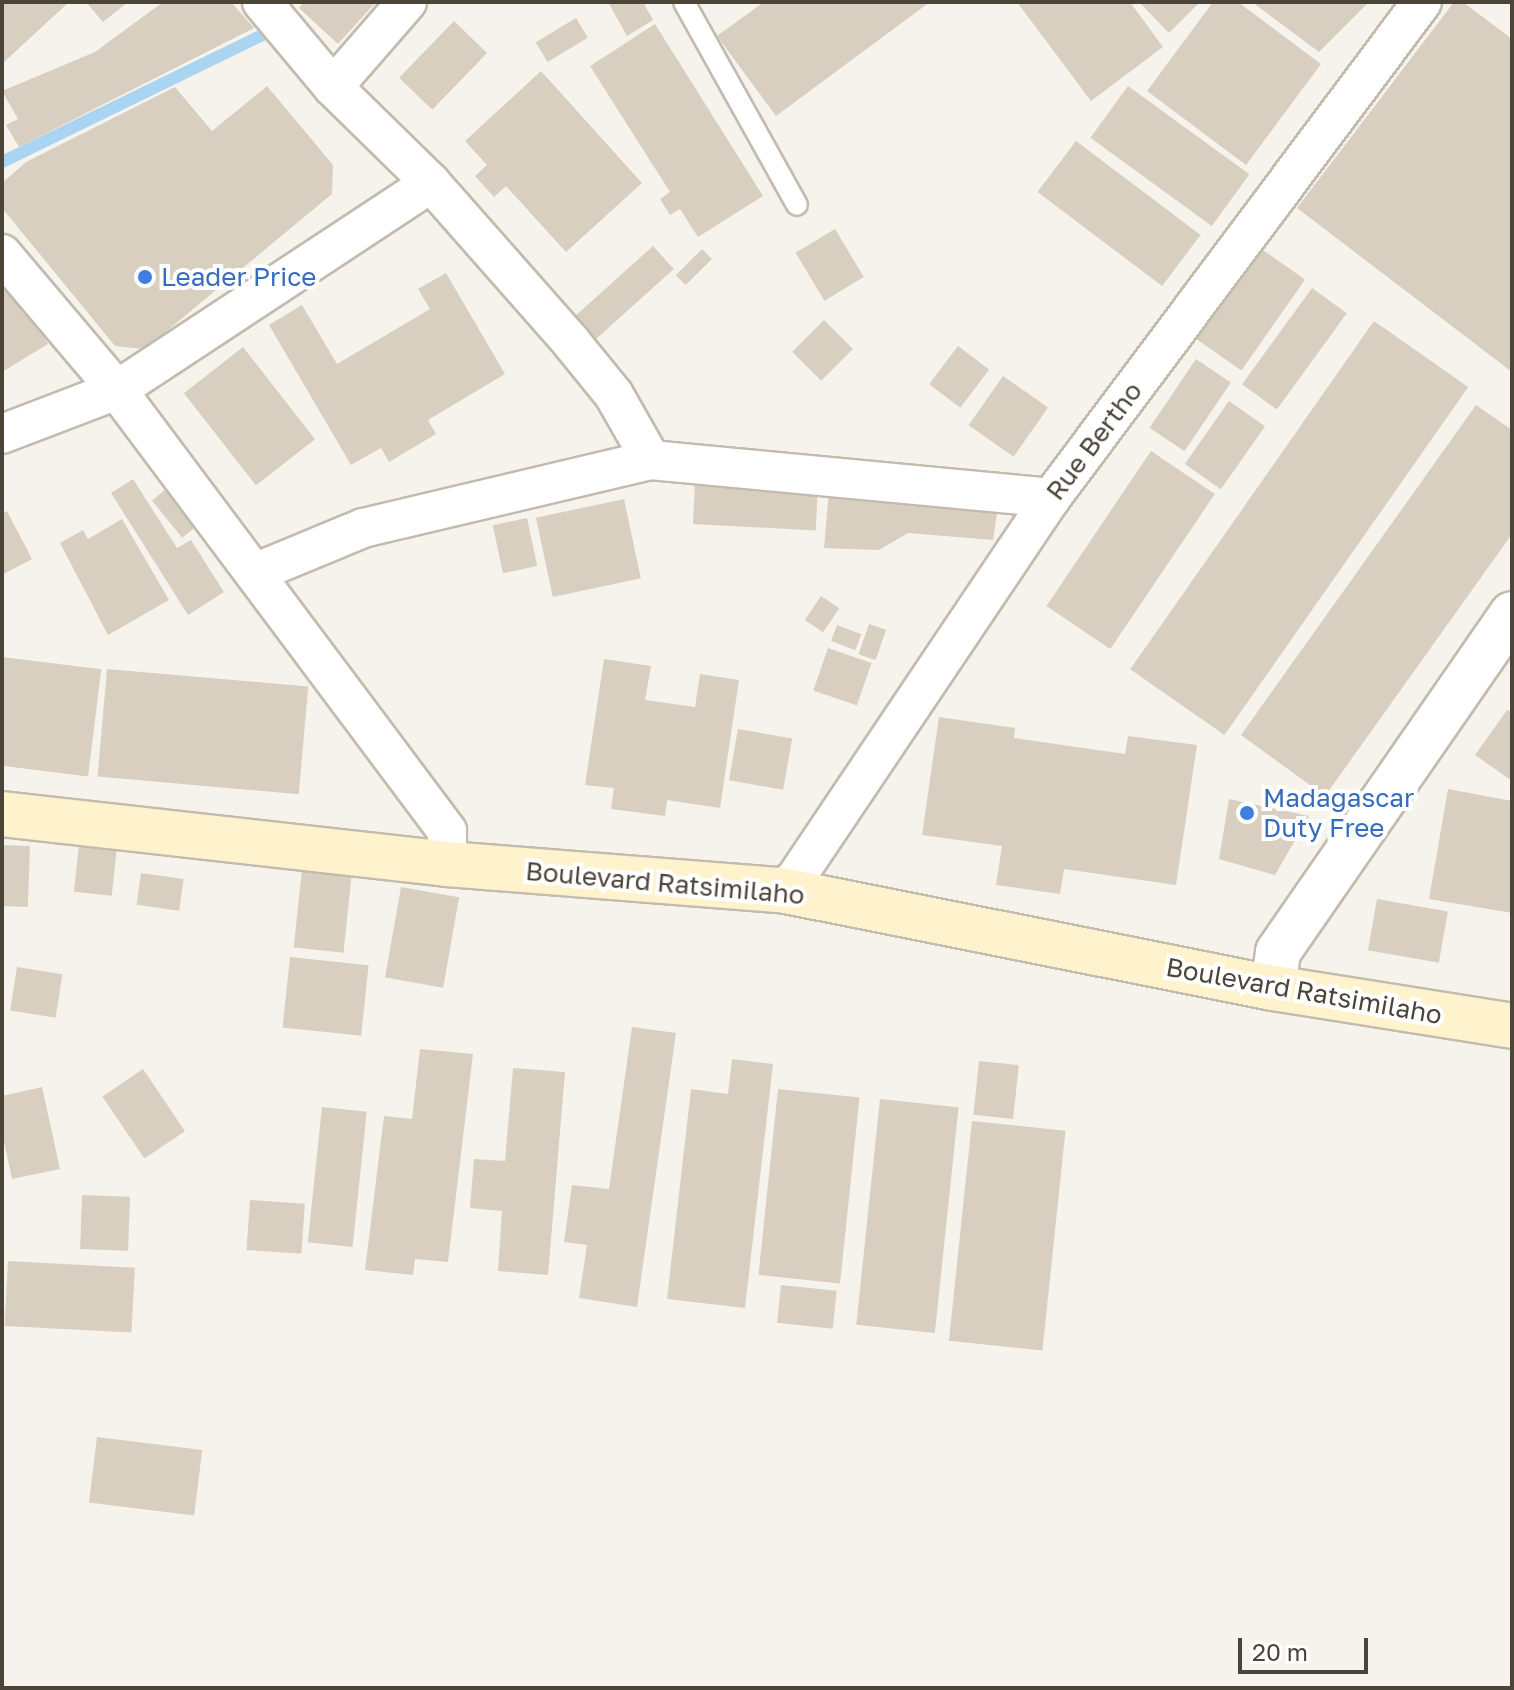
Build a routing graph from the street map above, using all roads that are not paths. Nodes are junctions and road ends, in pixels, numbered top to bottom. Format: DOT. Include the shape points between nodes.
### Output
graph roads {
  1 [pos="262,2"];
  2 [pos="407,2"];
  3 [pos="684,2"];
  4 [pos="1422,2"];
  5 [pos="333,87"];
  6 [pos="431,183"];
  7 [pos="797,205"];
  8 [pos="2,254"];
  9 [pos="117,390"];
  10 [pos="2,434"];
  11 [pos="651,460"];
  12 [pos="1051,498"];
  13 [pos="257,572"];
  14 [pos="1512,614"];
  15 [pos="2,814"];
  16 [pos="447,864"];
  17 [pos="781,890"];
  18 [pos="1273,988"];
  19 [pos="1512,1026"];
  1 -- 5 [label="street"];
  2 -- 5 [label="street"];
  3 -- 7 [label="lane"];
  4 -- 12 [label="street, Rue Bertho"];
  5 -- 6 [label="street"];
  6 -- 9 [label="street"];
  6 -- 11 [label="street" via="614,395"];
  8 -- 9 [label="street"];
  9 -- 10 [label="street"];
  9 -- 13 [label="street"];
  11 -- 12 [label="street"];
  11 -- 13 [label="street" via="363,528"];
  12 -- 17 [label="street, Rue Bertho" via="795,879"];
  13 -- 16 [label="street" via="447,831"];
  14 -- 18 [label="street" via="1278,952"];
  15 -- 16 [label="main road, Boulevard Ratsimilaho"];
  16 -- 17 [label="main road, Boulevard Ratsimilaho"];
  17 -- 18 [label="main road, Boulevard Ratsimilaho"];
  18 -- 19 [label="main road, Boulevard Ratsimilaho"];
}
